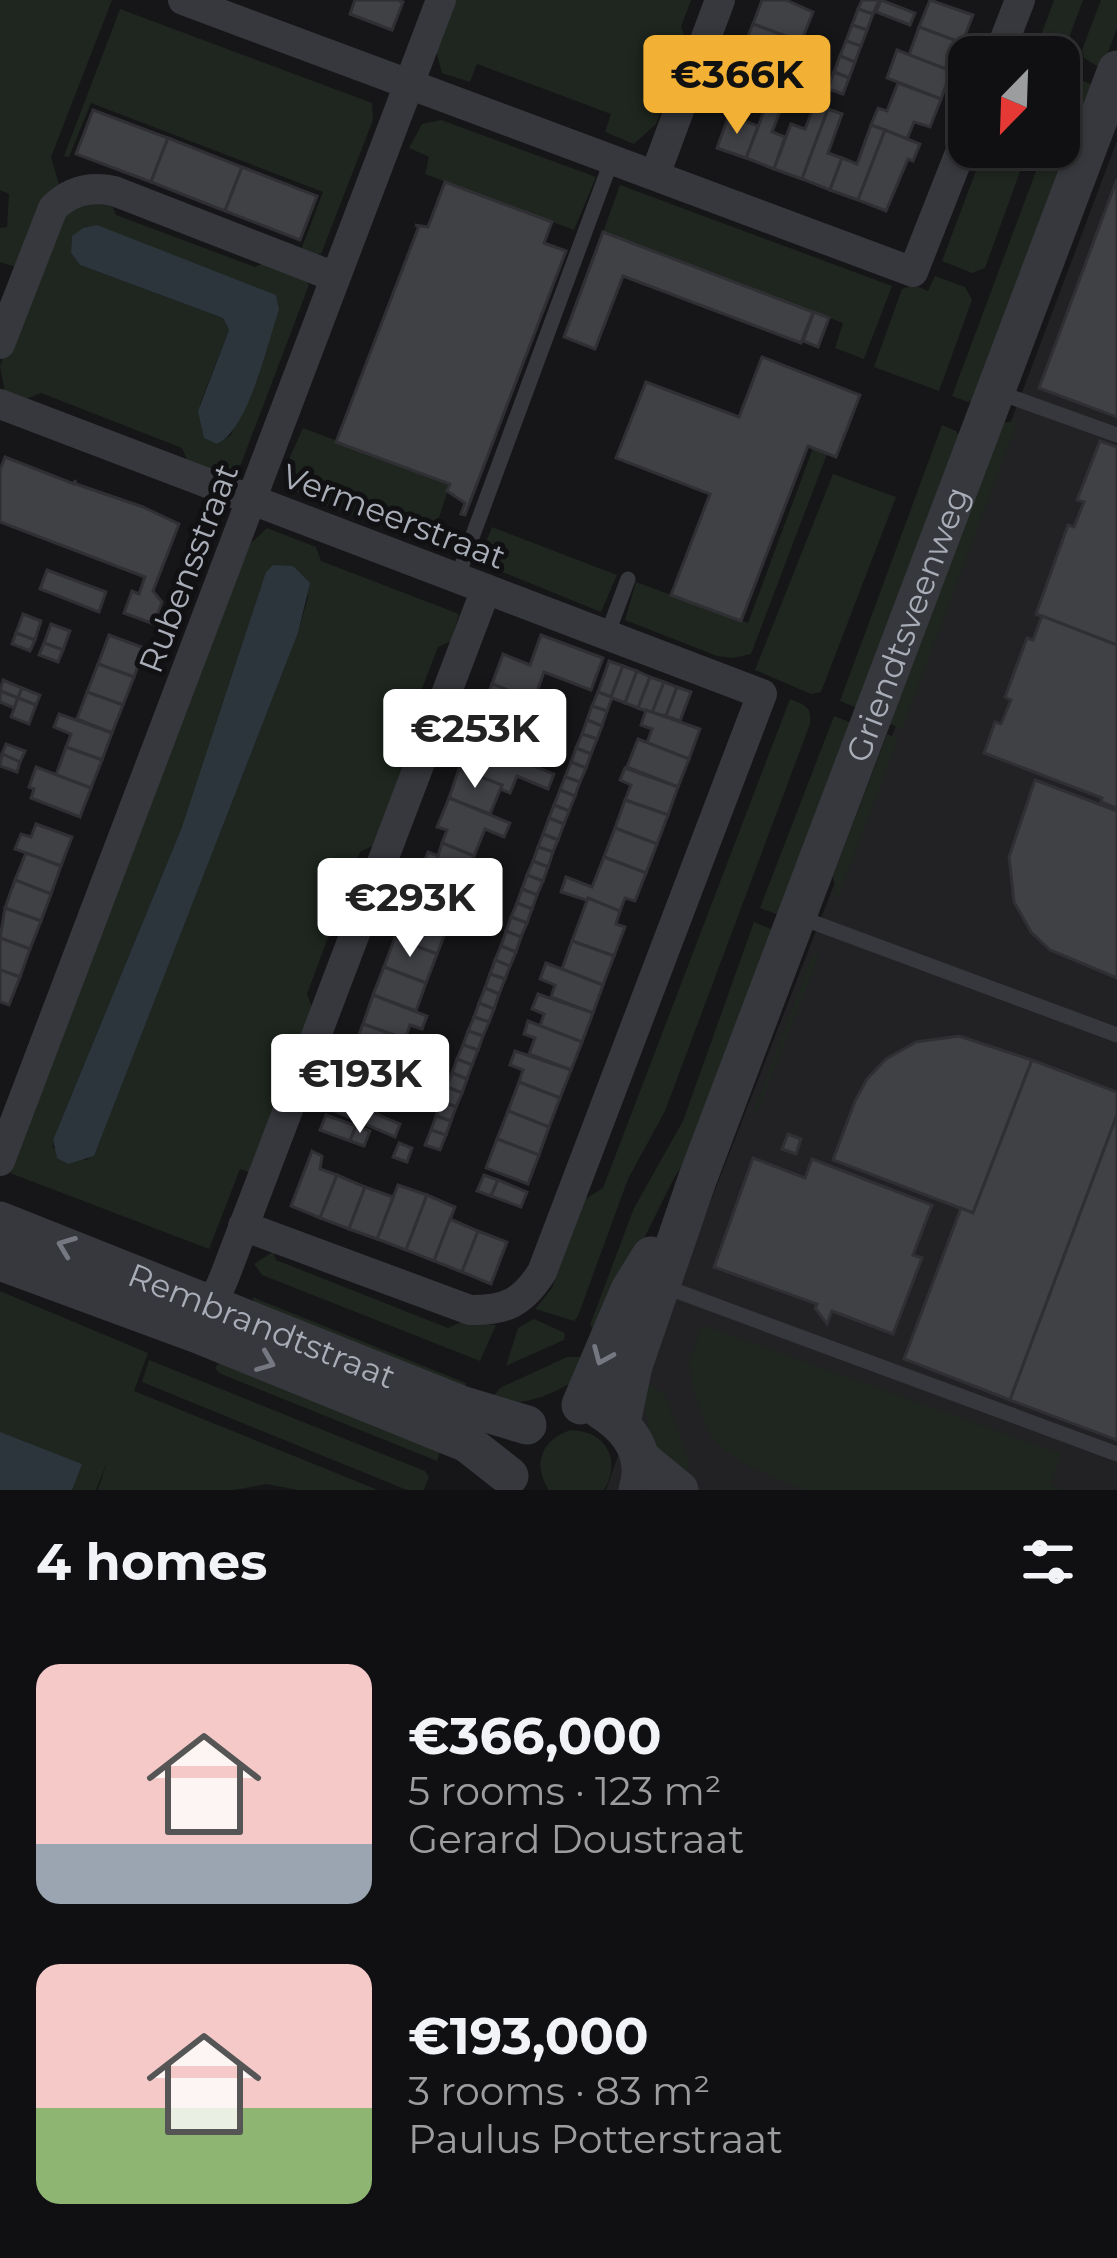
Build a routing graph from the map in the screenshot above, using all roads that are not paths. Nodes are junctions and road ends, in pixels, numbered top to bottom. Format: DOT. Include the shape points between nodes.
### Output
graph roads {
  1 [pos="183,0"];
  2 [pos="441,0"];
  3 [pos="720,0"];
  4 [pos="1020,0"];
  5 [pos="1006,36"];
  6 [pos="1117,70"];
  7 [pos="409,84"];
  8 [pos="612,159"];
  9 [pos="954,168"];
  10 [pos="655,175"];
  11 [pos="335,277"];
  12 [pos="0,344"];
  13 [pos="994,391"];
  14 [pos="0,404"];
  15 [pos="1117,435"];
  16 [pos="253,501"];
  17 [pos="628,579"];
  18 [pos="471,584"];
  19 [pos="607,635"];
  20 [pos="796,916"];
  21 [pos="1117,1035"];
  22 [pos="0,1161"];
  23 [pos="697,1180"];
  24 [pos="0,1221"];
  25 [pos="243,1226"];
  26 [pos="0,1261"];
  27 [pos="660,1285"];
  28 [pos="205,1319"];
  29 [pos="581,1405"];
  30 [pos="621,1423"];
  31 [pos="527,1425"];
  32 [pos="1117,1454"];
  33 [pos="639,1474"];
  34 [pos="510,1483"];
  35 [pos="679,1490"];
  1 -- 7 [label="street"];
  2 -- 7 [label="street, Rubensstraat"];
  3 -- 10 [label="street"];
  4 -- 5 [label="street"];
  6 -- 13 [label="street, Griendtsveenweg"];
  7 -- 8 [label="street"];
  7 -- 11 [label="street, Rubensstraat"];
  8 -- 10 [label="street"];
  8 -- 18 [label="lane"];
  9 -- 10 [label="street" via="913,272"];
  11 -- 12 [label="street" via="114,191 88,189 53,208"];
  11 -- 16 [label="street, Rubensstraat"];
  13 -- 15 [label="lane"];
  13 -- 20 [label="street, Griendtsveenweg"];
  14 -- 16 [label="street, Vermeerstraat"];
  16 -- 18 [label="street, Vermeerstraat"];
  16 -- 22 [label="street, Rubensstraat"];
  17 -- 19 [label="lane"];
  18 -- 19 [label="street, Vermeerstraat"];
  18 -- 25 [label="street"];
  19 -- 25 [label="street, Vermeerstraat" via="762,694 530,1293 512,1305 470,1310"];
  20 -- 21 [label="lane"];
  20 -- 23 [label="street, Griendtsveenweg"];
  23 -- 27 [label="street, Griendtsveenweg"];
  23 -- 29 [label="street, Griendtsveenweg, one-way" via="631,1290"];
  28 -- 24 [label="street, Rembrandtstraat, one-way"];
  25 -- 28 [label="street"];
  26 -- 28 [label="street, Rembrandtstraat"];
  27 -- 30 [label="street, Griendtsveenweg"];
  27 -- 32 [label="lane"];
  28 -- 31 [label="street, Rembrandtstraat"];
  28 -- 34 [label="street, Rembrandtstraat, one-way" via="467,1443"];
  29 -- 30 [label="street"];
  29 -- 31 [label="street"];
  30 -- 33 [label="street"];
  31 -- 34 [label="street" via="512,1448"];
  33 -- 35 [label="street"];
}
